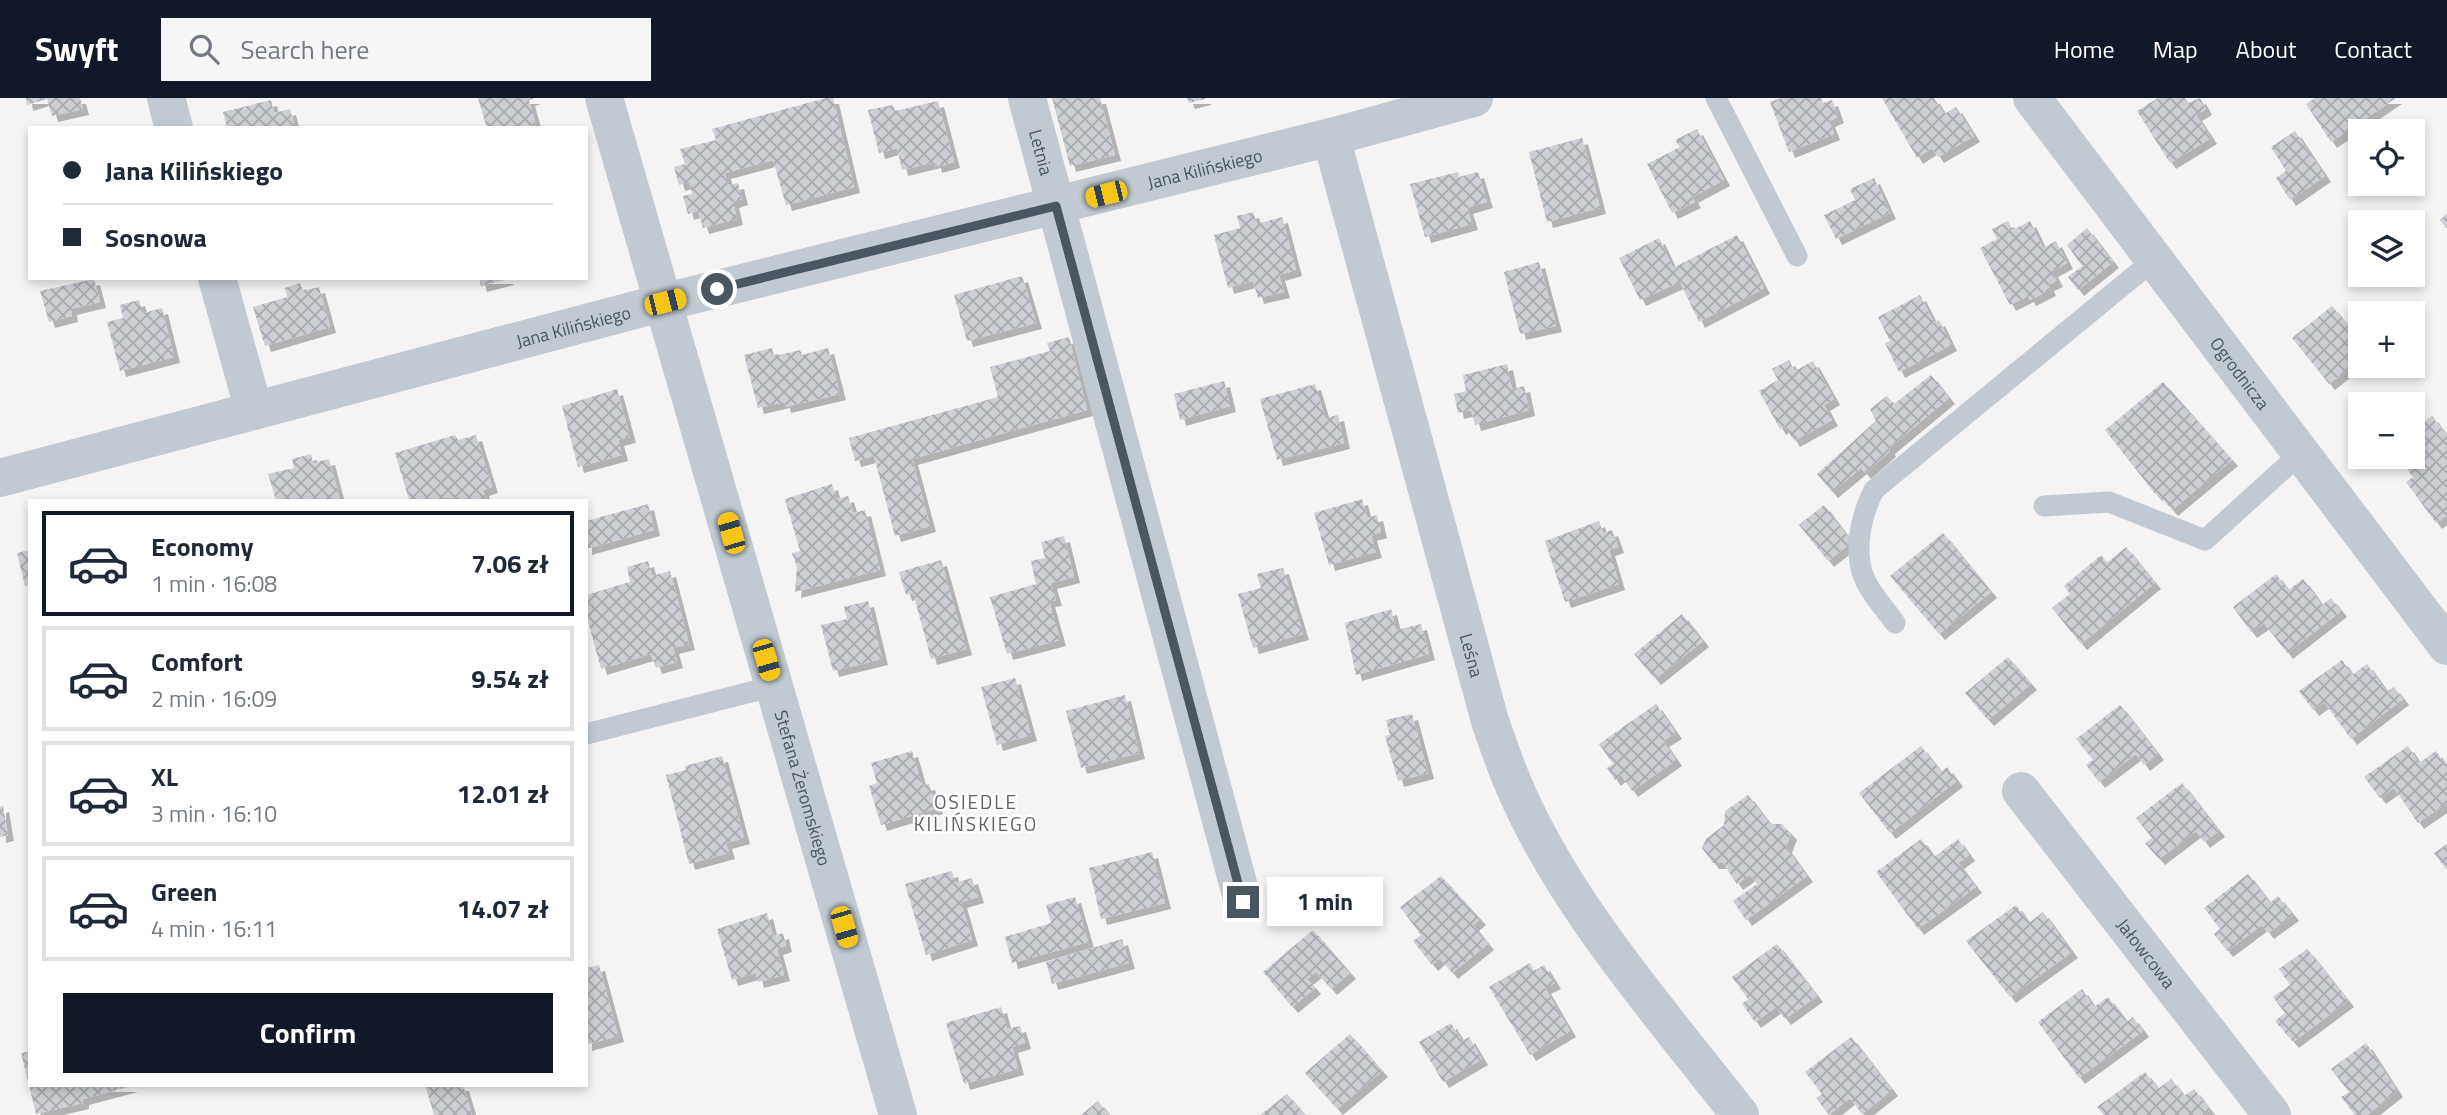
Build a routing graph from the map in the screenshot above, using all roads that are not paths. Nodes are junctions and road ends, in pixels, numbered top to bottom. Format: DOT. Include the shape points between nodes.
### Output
graph roads {
  1 [pos="166,98"];
  2 [pos="604,98"];
  3 [pos="1027,98"];
  4 [pos="1474,98"];
  5 [pos="1716,98"];
  6 [pos="2032,98"];
  7 [pos="173,126"];
  8 [pos="1331,137"];
  9 [pos="1056,206"];
  10 [pos="1797,256"];
  11 [pos="2155,259"];
  12 [pos="218,280"];
  13 [pos="665,302"];
  14 [pos="254,411"];
  15 [pos="2301,453"];
  16 [pos="0,478"];
  17 [pos="2044,506"];
  18 [pos="1895,623"];
  19 [pos="2447,646"];
  20 [pos="774,686"];
  21 [pos="588,733"];
  22 [pos="2021,791"];
  23 [pos="1243,902"];
  24 [pos="898,1115"];
  25 [pos="1740,1115"];
  26 [pos="2272,1115"];
  1 -- 7 [label="street"];
  2 -- 13 [label="street, Stefana Żeromskiego"];
  3 -- 9 [label="street, Letnia"];
  4 -- 8 [label="street, Jana Kilińskiego"];
  5 -- 10 [label="lane"];
  6 -- 11 [label="street, Ogrodnicza"];
  8 -- 9 [label="street, Jana Kilińskiego"];
  8 -- 25 [label="street, Leśna" via="1490,721 1513,783 1555,863 1603,938"];
  9 -- 13 [label="street, Jana Kilińskiego"];
  9 -- 23 [label="street, Letnia"];
  11 -- 15 [label="street, Ogrodnicza"];
  11 -- 18 [label="lane" via="1874,490 1863,512 1859,538 1865,580"];
  12 -- 14 [label="street"];
  13 -- 14 [label="street, Jana Kilińskiego"];
  13 -- 20 [label="street, Stefana Żeromskiego"];
  14 -- 16 [label="street, Jana Kilińskiego"];
  15 -- 17 [label="lane" via="2205,540 2109,502"];
  15 -- 19 [label="street, Ogrodnicza"];
  20 -- 21 [label="lane"];
  20 -- 24 [label="street, Stefana Żeromskiego"];
  22 -- 26 [label="street, Jałowcowa"];
}
